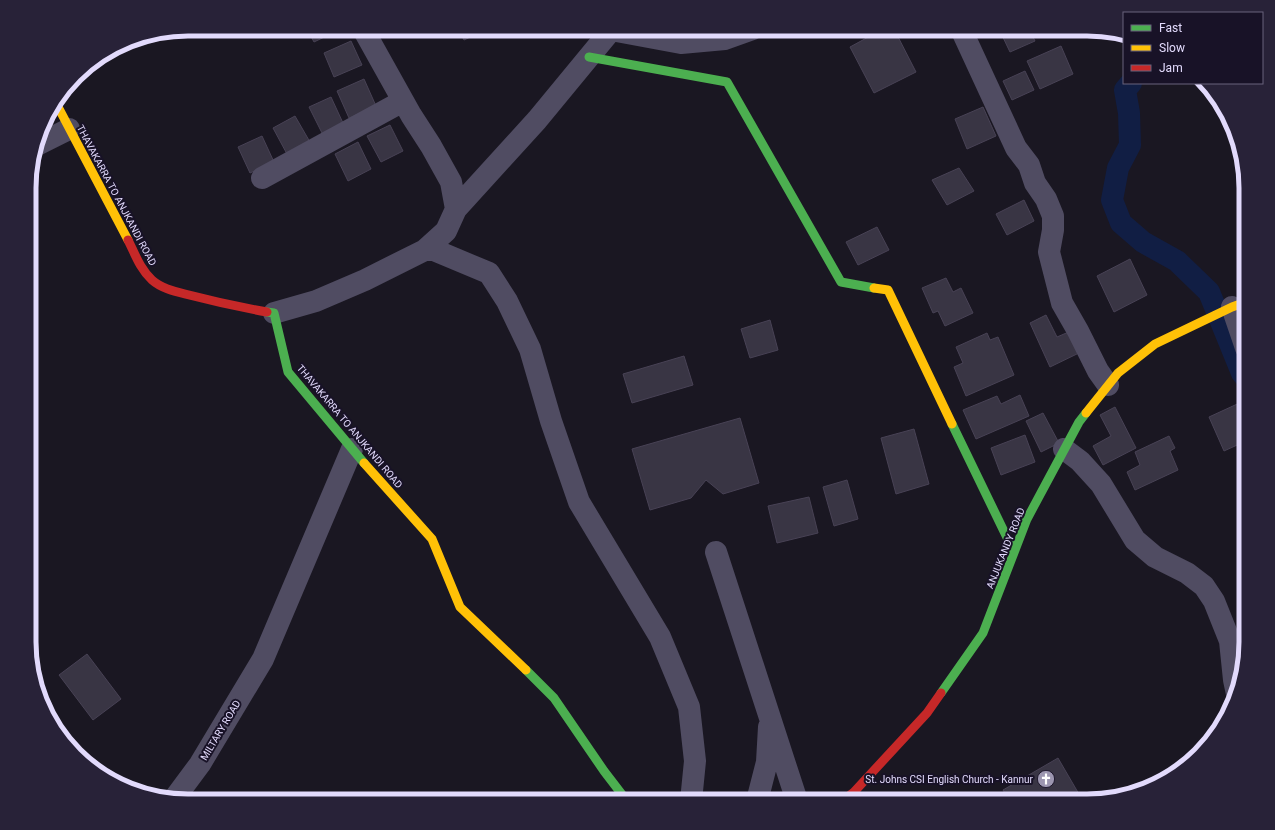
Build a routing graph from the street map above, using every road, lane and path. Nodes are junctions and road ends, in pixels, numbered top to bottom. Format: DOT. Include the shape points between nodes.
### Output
graph roads {
  1 [pos="367,36"];
  2 [pos="606,36"];
  3 [pos="646,36"];
  4 [pos="733,36"];
  5 [pos="964,36"];
  6 [pos="589,57"];
  7 [pos="403,101"];
  8 [pos="58,108"];
  9 [pos="68,129"];
  10 [pos="43,142"];
  11 [pos="262,178"];
  12 [pos="456,209"];
  13 [pos="425,250"];
  14 [pos="1239,304"];
  15 [pos="274,314"];
  16 [pos="1108,385"];
  17 [pos="352,449"];
  18 [pos="1064,449"];
  19 [pos="716,552"];
  20 [pos="1014,552"];
  21 [pos="1234,681"];
  22 [pos="770,716"];
  23 [pos="178,794"];
  24 [pos="622,794"];
  25 [pos="692,794"];
  26 [pos="759,794"];
  27 [pos="795,794"];
  28 [pos="851,794"];
  1 -- 7 [label="street"];
  2 -- 6 [label="street"];
  3 -- 4 [label="street" via="681,43"];
  5 -- 16 [label="street" via="1016,148 1029,165 1035,183 1046,199 1053,216 1049,252 1062,304"];
  6 -- 12 [label="street" via="537,120"];
  6 -- 20 [label="street" via="728,82 841,282 888,290"];
  7 -- 11 [label="street"];
  7 -- 12 [label="street" via="451,182"];
  8 -- 9 [label="street, THAVAKARRA TO ANJKANDI ROAD"];
  9 -- 10 [label="street"];
  9 -- 15 [label="street, THAVAKARRA TO ANJKANDI ROAD" via="137,260 146,274 157,284 173,291"];
  12 -- 13 [label="street" via="446,230"];
  13 -- 15 [label="street" via="316,301"];
  13 -- 25 [label="street" via="434,250 489,273 510,308 530,349 579,502 660,637 689,707 695,761"];
  14 -- 16 [label="street, ANJUKANDY ROAD" via="1155,344 1118,373"];
  15 -- 17 [label="street, THAVAKARRA TO ANJKANDI ROAD" via="288,372"];
  16 -- 18 [label="street, ANJUKANDY ROAD" via="1079,422"];
  17 -- 23 [label="street, MILTARY ROAD" via="263,659 200,764"];
  17 -- 24 [label="street, THAVAKARRA TO ANJKANDI ROAD" via="432,539 460,607 554,698"];
  18 -- 20 [label="street, ANJUKANDY ROAD" via="1026,519"];
  18 -- 21 [label="street" via="1080,461 1101,484 1135,540 1155,556 1187,573 1204,586 1214,601 1230,641"];
  19 -- 22 [label="street"];
  20 -- 28 [label="street, ANJUKANDY ROAD" via="983,632 927,713"];
  22 -- 26 [label="street" via="767,762"];
  22 -- 27 [label="street"];
}
